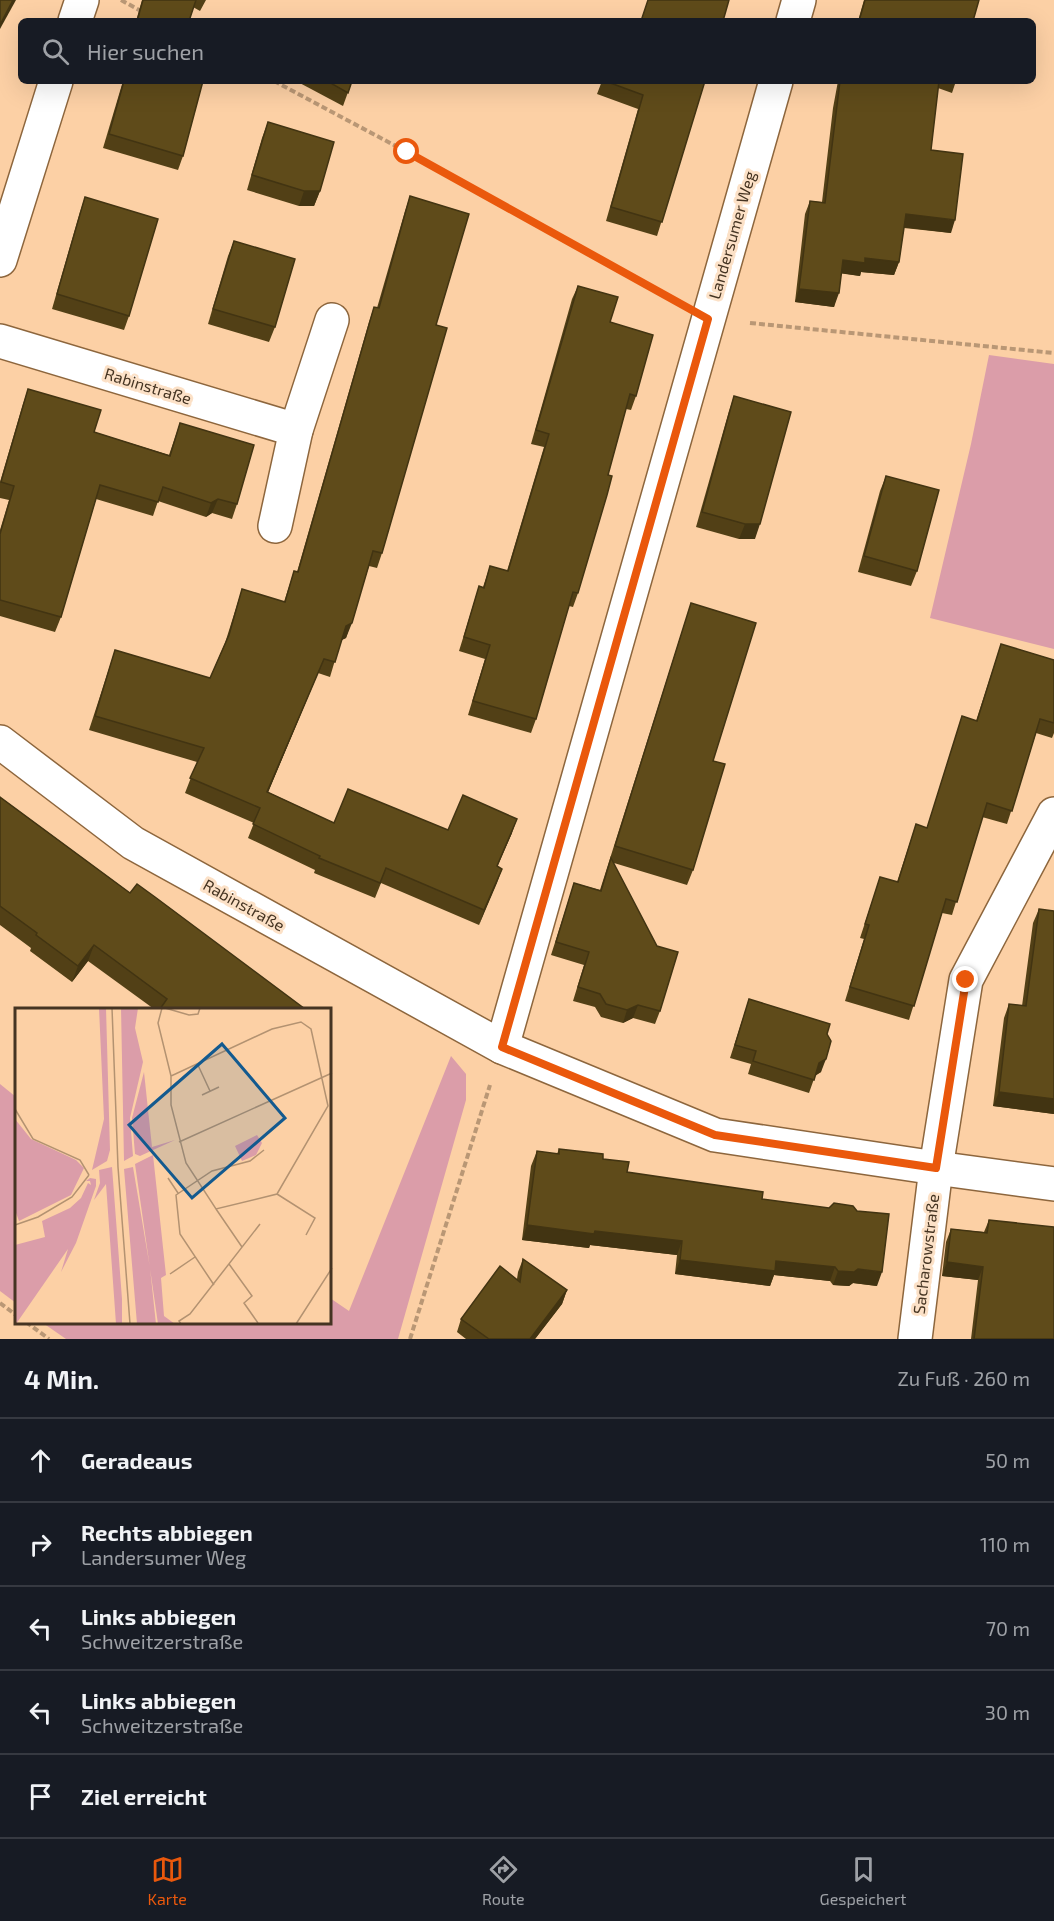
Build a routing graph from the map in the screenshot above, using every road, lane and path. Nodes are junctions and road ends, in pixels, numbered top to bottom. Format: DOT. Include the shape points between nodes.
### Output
graph roads {
  1 [pos="82,0"];
  2 [pos="121,0"];
  3 [pos="799,0"];
  4 [pos="151,16"];
  5 [pos="76,18"];
  6 [pos="794,18"];
  7 [pos="55,84"];
  8 [pos="280,84"];
  9 [pos="775,84"];
  10 [pos="0,260"];
  11 [pos="708,319"];
  12 [pos="332,320"];
  13 [pos="0,341"];
  14 [pos="1054,353"];
  15 [pos="296,430"];
  16 [pos="275,526"];
  17 [pos="0,742"];
  18 [pos="1054,814"];
  19 [pos="502,1047"];
  20 [pos="936,1168"];
  21 [pos="1054,1184"];
  22 [pos="0,1303"];
  23 [pos="15,1314"];
  24 [pos="27,1324"];
  25 [pos="49,1339"];
  26 [pos="410,1339"];
  27 [pos="915,1339"];
  1 -- 5 [label="street"];
  2 -- 4 [label="path"];
  3 -- 6 [label="street"];
  7 -- 10 [label="street"];
  8 -- 11 [label="path"];
  9 -- 11 [label="street, Landersumer Weg"];
  11 -- 14 [label="path"];
  11 -- 19 [label="street, Landersumer Weg"];
  12 -- 15 [label="street"];
  13 -- 15 [label="street, Rabinstraße"];
  15 -- 16 [label="street"];
  17 -- 19 [label="street, Rabinstraße" via="133,843"];
  18 -- 20 [label="street, Sacharowstraße" via="966,980"];
  19 -- 20 [label="street, Rabinstraße" via="715,1135"];
  19 -- 26 [label="path"];
  20 -- 21 [label="street, Rabinstraße"];
  20 -- 27 [label="street, Sacharowstraße"];
  22 -- 23 [label="path"];
  24 -- 25 [label="path"];
}
